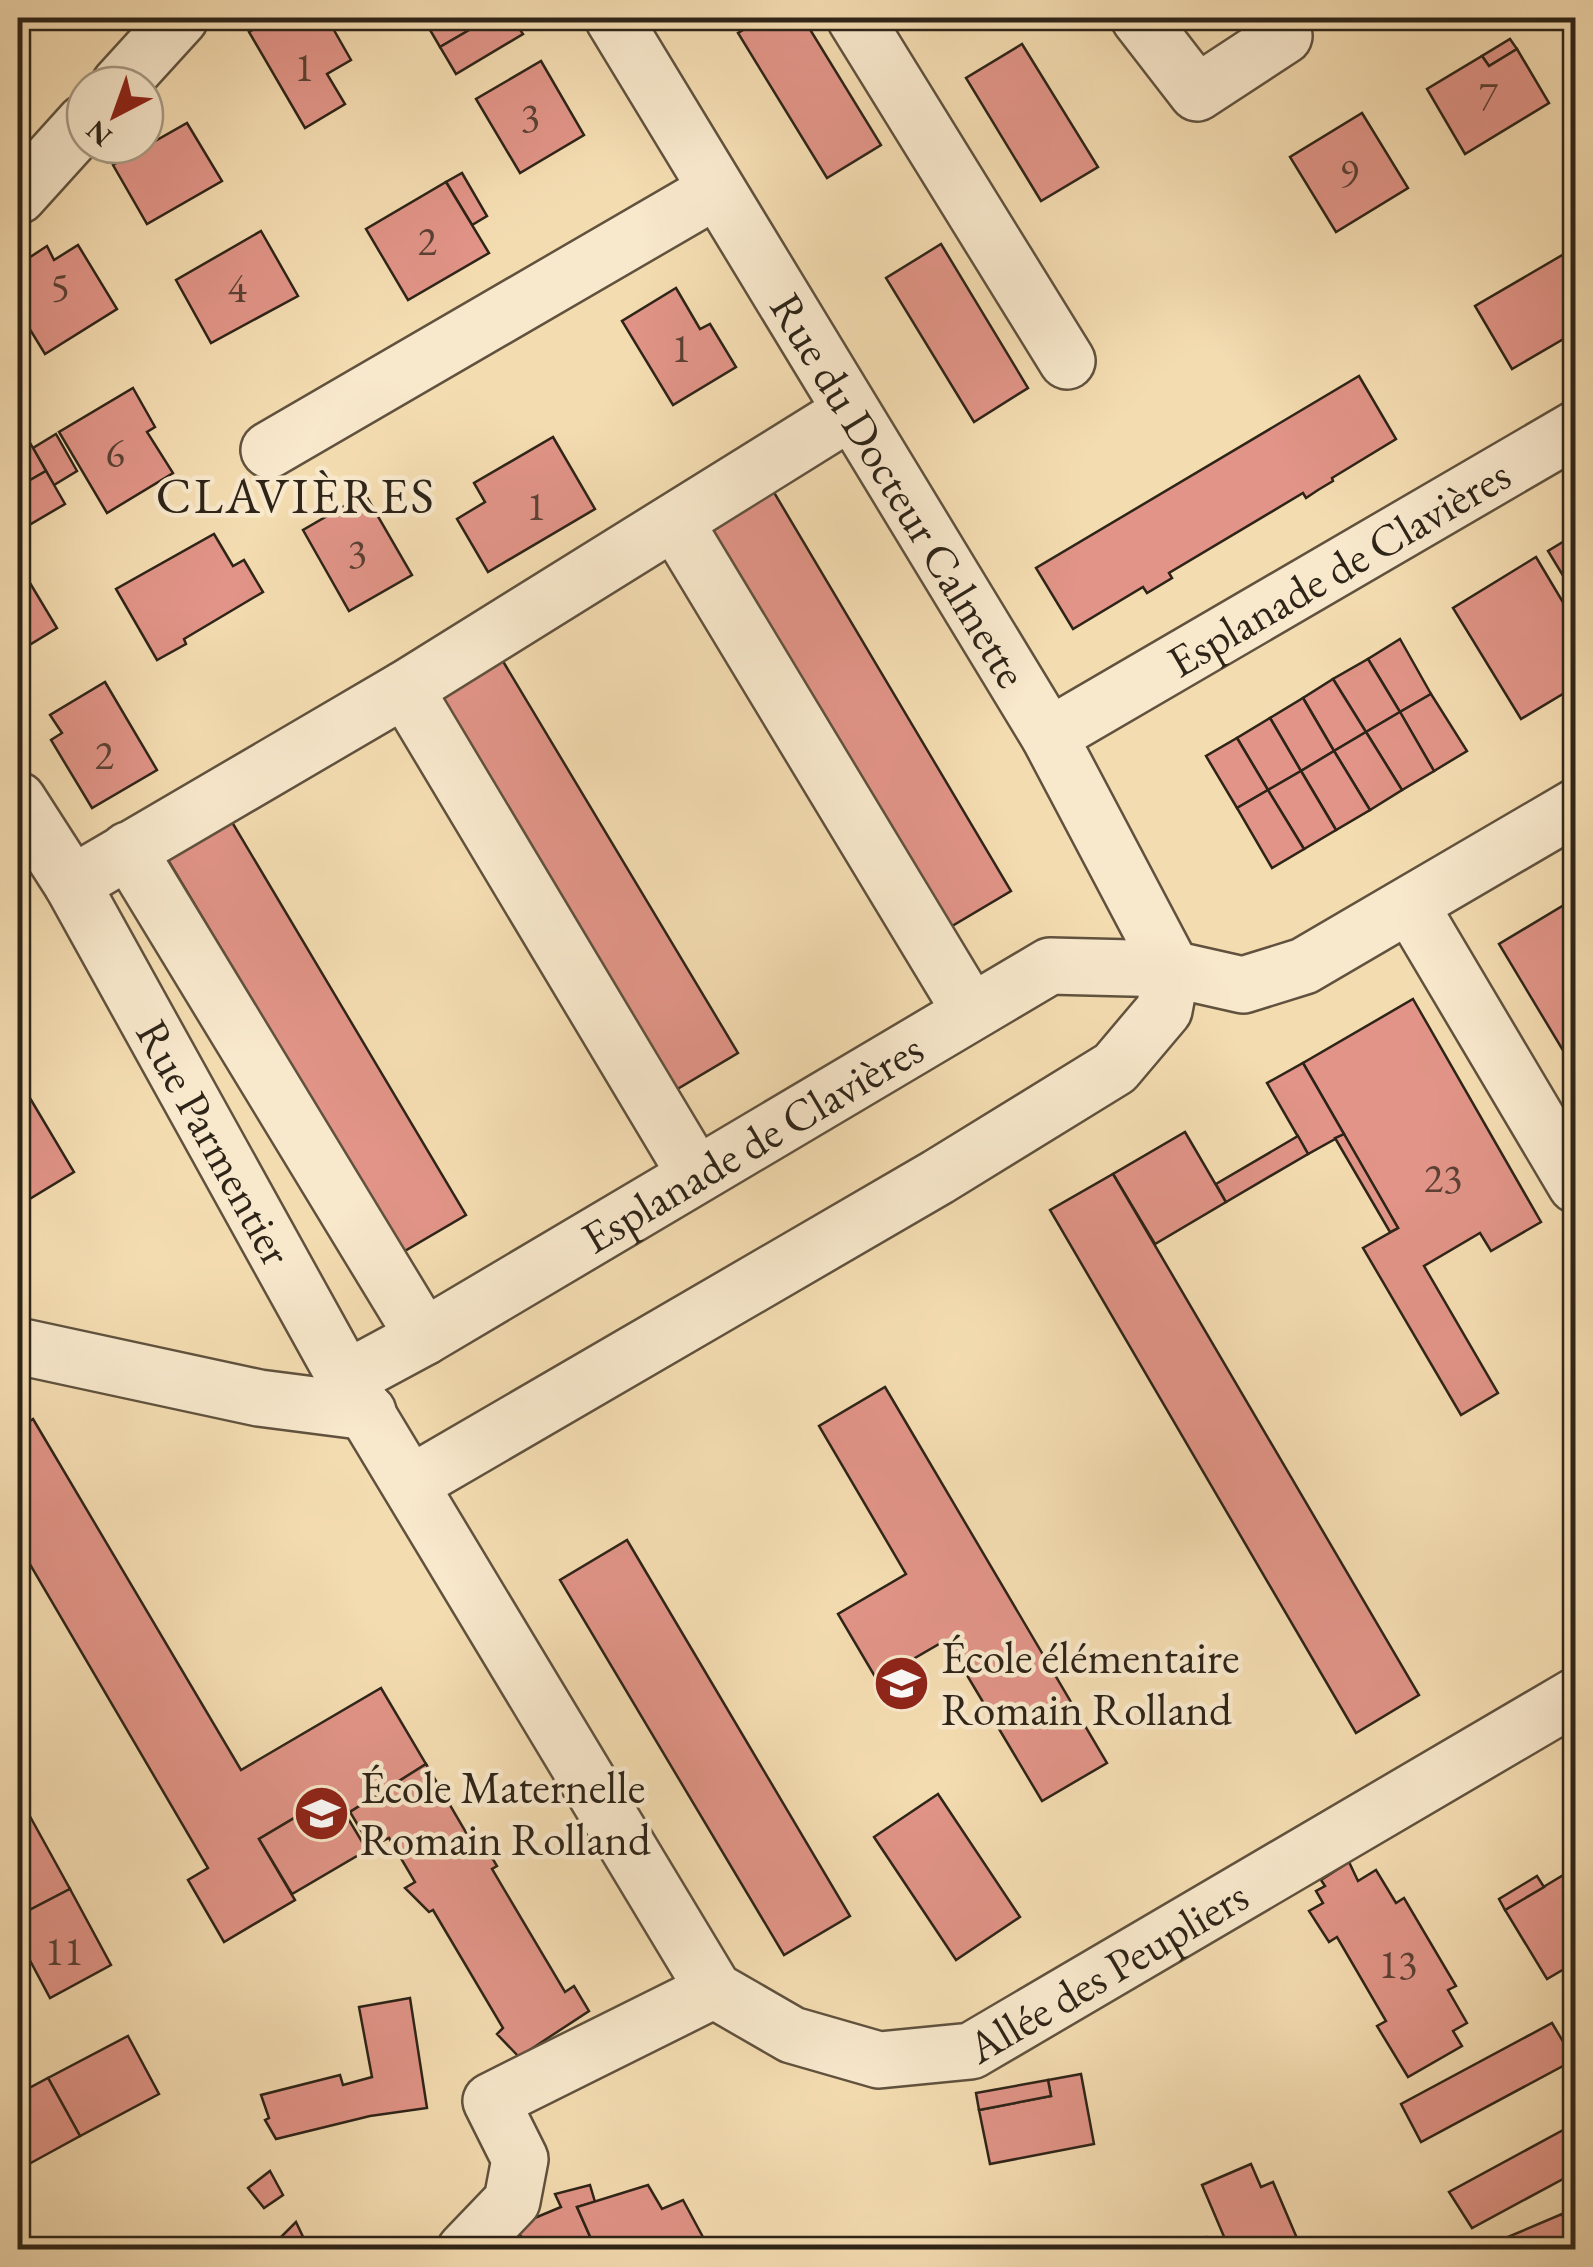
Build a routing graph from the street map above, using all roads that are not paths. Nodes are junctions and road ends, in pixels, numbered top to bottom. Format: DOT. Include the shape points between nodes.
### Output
graph roads {
  1 [pos="180,18"];
  2 [pos="613,18"];
  3 [pos="856,18"];
  4 [pos="1139,18"];
  5 [pos="1284,36"];
  6 [pos="137,65"];
  7 [pos="65,144"];
  8 [pos="715,191"];
  9 [pos="18,196"];
  10 [pos="1067,361"];
  11 [pos="850,412"];
  12 [pos="1576,429"];
  13 [pos="269,450"];
  14 [pos="675,522"];
  15 [pos="405,689"];
  16 [pos="1049,736"];
  17 [pos="18,800"];
  18 [pos="1576,808"];
  19 [pos="128,850"];
  20 [pos="72,884"];
  21 [pos="1410,905"];
  22 [pos="1172,969"];
  23 [pos="971,1012"];
  24 [pos="696,1175"];
  25 [pos="1576,1185"];
  26 [pos="25,1336"];
  27 [pos="424,1338"];
  28 [pos="357,1396"];
  29 [pos="410,1484"];
  30 [pos="1576,1696"];
  31 [pos="714,1990"];
  32 [pos="465,2250"];
  1 -- 6 [label="street"];
  2 -- 8 [label="street, Rue du Docteur Calmette"];
  3 -- 10 [label="street"];
  4 -- 5 [label="street" via="1197,93"];
  7 -- 9 [label="street"];
  8 -- 11 [label="street, Rue du Docteur Calmette"];
  8 -- 13 [label="street"];
  11 -- 14 [label="street"];
  11 -- 16 [label="street, Rue du Docteur Calmette"];
  12 -- 16 [label="street, Esplanade de Clavières"];
  14 -- 15 [label="street"];
  14 -- 23 [label="street"];
  15 -- 19 [label="street"];
  15 -- 24 [label="street"];
  16 -- 22 [label="street, Rue du Docteur Calmette"];
  17 -- 20 [label="street, Rue Parmentier"];
  18 -- 21 [label="street, Esplanade de Clavières"];
  19 -- 20 [label="street"];
  19 -- 27 [label="street"];
  20 -- 28 [label="street, Rue Parmentier"];
  21 -- 22 [label="street, Esplanade de Clavières" via="1304,966 1243,985"];
  21 -- 25 [label="street"];
  22 -- 23 [label="street, Esplanade de Clavières" via="1050,966"];
  22 -- 29 [label="street" via="1164,1010 1116,1068"];
  23 -- 24 [label="street, Esplanade de Clavières"];
  24 -- 27 [label="street, Esplanade de Clavières"];
  26 -- 28 [label="street" via="259,1398"];
  27 -- 28 [label="street, Esplanade de Clavières"];
  28 -- 29 [label="street, Rue Parmentier"];
  29 -- 31 [label="street, Allée des Peupliers"];
  30 -- 31 [label="street, Allée des Peupliers" via="971,2052 878,2060 792,2035"];
  31 -- 32 [label="street" via="491,2102 520,2159 512,2201"];
}
